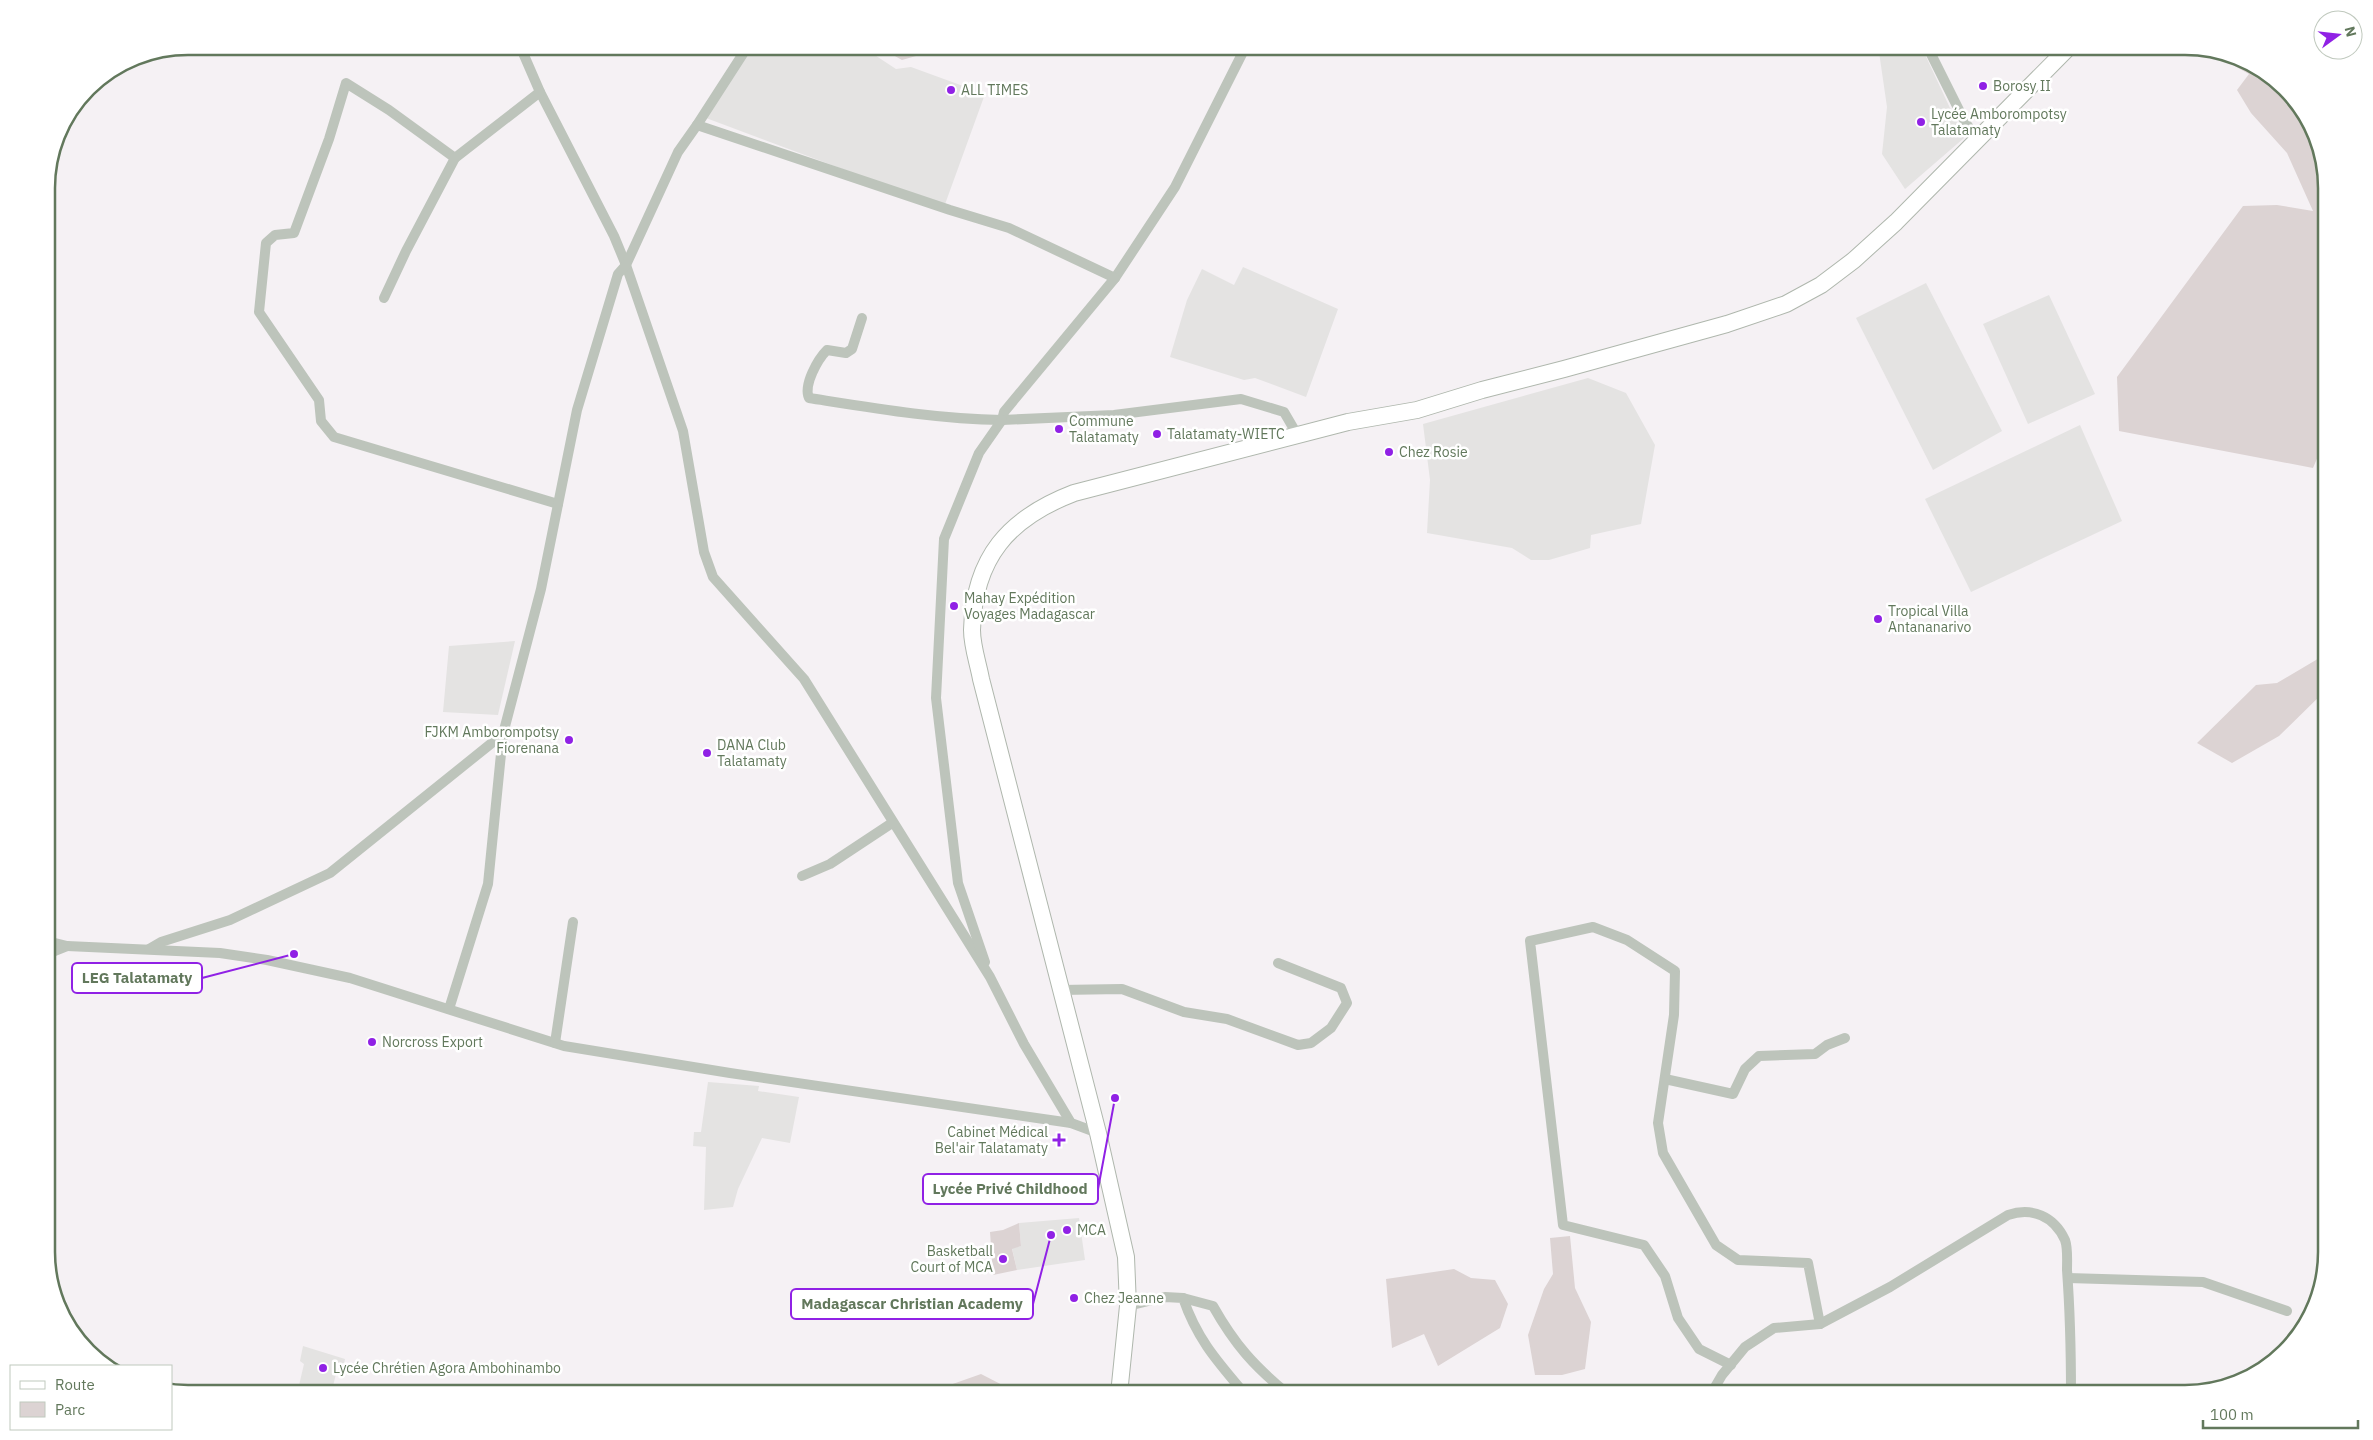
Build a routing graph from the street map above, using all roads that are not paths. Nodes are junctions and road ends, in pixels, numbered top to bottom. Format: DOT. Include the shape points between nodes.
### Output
graph roads {
  1 [pos="524,55"];
  2 [pos="742,55"];
  3 [pos="1241,55"];
  4 [pos="1933,55"];
  5 [pos="2061,55"];
  6 [pos="540,92"];
  7 [pos="697,125"];
  8 [pos="1977,140"];
  9 [pos="455,158"];
  10 [pos="626,265"];
  11 [pos="1115,278"];
  12 [pos="384,298"];
  13 [pos="862,318"];
  14 [pos="1002,420"];
  15 [pos="1298,436"];
  16 [pos="558,504"];
  17 [pos="503,734"];
  18 [pos="892,823"];
  19 [pos="802,876"];
  20 [pos="573,922"];
  21 [pos="55,943"];
  22 [pos="67,946"];
  23 [pos="150,949"];
  24 [pos="55,951"];
  25 [pos="1278,963"];
  26 [pos="990,977"];
  27 [pos="1060,990"];
  28 [pos="449,1009"];
  29 [pos="1845,1038"];
  30 [pos="555,1043"];
  31 [pos="1665,1079"];
  32 [pos="1071,1123"];
  33 [pos="1098,1133"];
  34 [pos="2068,1278"];
  35 [pos="1183,1298"];
  36 [pos="1128,1306"];
  37 [pos="2287,1311"];
  38 [pos="1820,1324"];
  39 [pos="1731,1365"];
  40 [pos="1120,1385"];
  41 [pos="1237,1385"];
  42 [pos="1277,1385"];
  43 [pos="1717,1385"];
  44 [pos="2071,1385"];
  1 -- 6 [label="street"];
  2 -- 7 [label="street"];
  3 -- 11 [label="street" via="1175,186"];
  4 -- 8 [label="street"];
  5 -- 8 [label="main road"];
  6 -- 9 [label="street"];
  6 -- 10 [label="street"];
  7 -- 10 [label="street" via="678,152"];
  7 -- 11 [label="street" via="1009,228"];
  8 -- 15 [label="main road" via="1854,260 1821,285 1786,304 1727,324 1417,410 1348,422"];
  9 -- 12 [label="street"];
  9 -- 16 [label="street" via="346,83 294,233 275,235 266,243 259,312 319,400 321,421 334,437"];
  10 -- 16 [label="street" via="618,274 577,410"];
  10 -- 18 [label="street" via="683,431 704,552 713,577 804,678"];
  11 -- 14 [label="street" via="1004,412"];
  13 -- 14 [label="street" via="852,349 846,353 827,350 822,355 810,381 808,398 975,420"];
  14 -- 15 [label="street" via="1114,415 1241,399 1284,412"];
  14 -- 26 [label="street" via="979,453 944,539 936,698 958,883"];
  15 -- 27 [label="main road" via="1074,493 1022,519 1009,530 990,556 976,598 972,632"];
  16 -- 17 [label="street" via="541,589"];
  17 -- 23 [label="street" via="330,873 230,920 160,942"];
  17 -- 28 [label="street" via="488,884"];
  18 -- 19 [label="street" via="830,864"];
  18 -- 26 [label="street"];
  20 -- 30 [label="street"];
  21 -- 22 [label="street"];
  22 -- 23 [label="street"];
  22 -- 24 [label="street"];
  23 -- 28 [label="street" via="220,953 267,960 350,978"];
  25 -- 27 [label="street" via="1341,988 1344,995 1347,1003 1331,1028 1311,1043 1298,1045 1226,1019 1184,1012 1122,989"];
  26 -- 32 [label="street" via="1024,1044"];
  27 -- 33 [label="main road"];
  28 -- 30 [label="street"];
  29 -- 31 [label="street" via="1815,1054 1760,1056 1745,1069 1733,1094"];
  30 -- 32 [label="street" via="730,1073"];
  31 -- 38 [label="street" via="1658,1123 1662,1152 1716,1246 1738,1260 1808,1263"];
  31 -- 39 [label="street" via="1674,1015 1675,971 1627,940 1593,928 1530,941 1562,1225 1644,1245 1665,1276 1678,1318 1699,1348"];
  32 -- 33 [label="street"];
  33 -- 36 [label="main road" via="1126,1257"];
  34 -- 37 [label="street" via="2203,1282"];
  34 -- 38 [label="street" via="2066,1241 2054,1224 2033,1211 2020,1211"];
  34 -- 44 [label="street"];
  35 -- 36 [label="street" via="1165,1297"];
  35 -- 41 [label="street" via="1209,1353"];
  35 -- 42 [label="street" via="1213,1306 1227,1331 1257,1368"];
  36 -- 40 [label="main road"];
  38 -- 39 [label="street" via="1774,1328 1745,1347"];
  39 -- 43 [label="street"];
}
